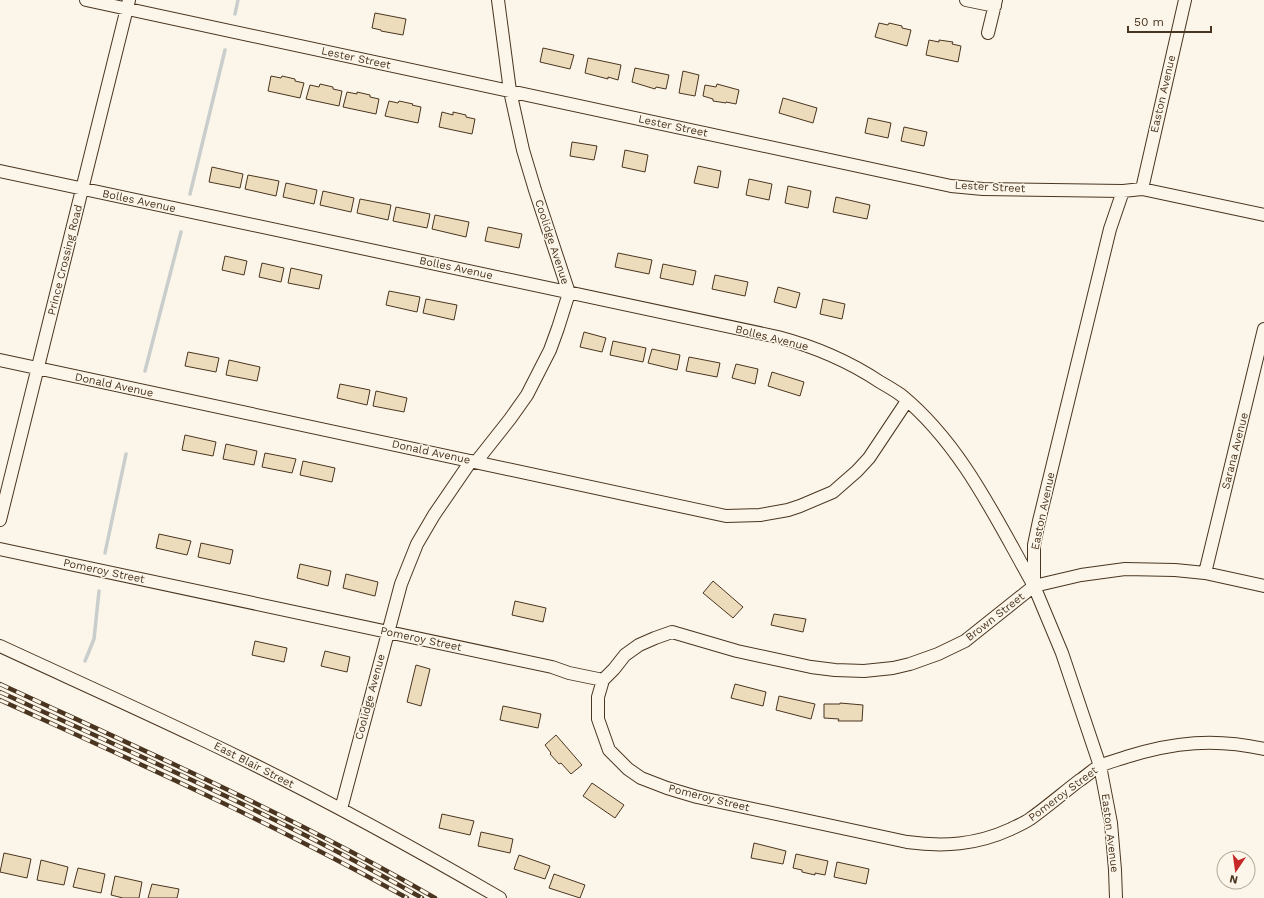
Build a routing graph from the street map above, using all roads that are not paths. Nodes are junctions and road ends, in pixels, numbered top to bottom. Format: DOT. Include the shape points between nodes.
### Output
graph roads {
  1 [pos="86,0"];
  2 [pos="498,0"];
  3 [pos="966,0"];
  4 [pos="1185,0"];
  5 [pos="996,3"];
  6 [pos="128,4"];
  7 [pos="988,33"];
  8 [pos="510,91"];
  9 [pos="0,171"];
  10 [pos="82,188"];
  11 [pos="1142,189"];
  12 [pos="1123,191"];
  13 [pos="1264,215"];
  14 [pos="569,293"];
  15 [pos="1264,329"];
  16 [pos="0,360"];
  17 [pos="37,368"];
  18 [pos="904,398"];
  19 [pos="473,461"];
  20 [pos="0,520"];
  21 [pos="0,549"];
  22 [pos="1205,573"];
  23 [pos="1034,586"];
  24 [pos="1264,586"];
  25 [pos="387,632"];
  26 [pos="0,646"];
  27 [pos="602,680"];
  28 [pos="1264,749"];
  29 [pos="1100,766"];
  30 [pos="341,809"];
  31 [pos="500,898"];
  32 [pos="1116,898"];
  1 -- 6 [label="street, Lester Street"];
  2 -- 8 [label="street, Coolidge Avenue"];
  3 -- 5 [label="street"];
  4 -- 11 [label="street, Easton Avenue"];
  5 -- 7 [label="street"];
  6 -- 8 [label="street, Lester Street"];
  6 -- 10 [label="street, Prince Crossing Road"];
  8 -- 12 [label="street, Lester Street" via="951,186 982,189"];
  8 -- 14 [label="street, Coolidge Avenue" via="523,150"];
  9 -- 10 [label="street, Bolles Avenue"];
  10 -- 14 [label="street, Bolles Avenue"];
  10 -- 17 [label="street, Prince Crossing Road"];
  11 -- 12 [label="street, Lester Street"];
  11 -- 13 [label="street, Lester Street"];
  12 -- 23 [label="street, Easton Avenue" via="1110,229 1039,520 1034,545"];
  14 -- 18 [label="street, Bolles Avenue" via="803,344 858,368"];
  14 -- 19 [label="street, Coolidge Avenue" via="550,350 527,395 510,419"];
  15 -- 22 [label="street, Sarana Avenue"];
  16 -- 17 [label="street, Donald Avenue"];
  17 -- 19 [label="street, Donald Avenue"];
  17 -- 20 [label="street, Prince Crossing Road"];
  18 -- 19 [label="street, Donald Avenue" via="878,447 832,492 800,506 766,514 726,516"];
  18 -- 23 [label="street, Bolles Avenue" via="929,422 961,462 982,493"];
  19 -- 25 [label="street, Coolidge Avenue" via="434,514 417,544 400,584"];
  21 -- 25 [label="street, Pomeroy Street"];
  22 -- 23 [label="street, Brown Street" via="1125,569 1081,575"];
  22 -- 24 [label="street, Brown Street"];
  23 -- 27 [label="street, Brown Street" via="965,641 924,659 893,668 851,671 811,667 737,651 672,632 639,645 625,655"];
  23 -- 29 [label="street, Easton Avenue" via="1062,653"];
  25 -- 27 [label="street, Pomeroy Street"];
  25 -- 30 [label="street, Coolidge Avenue"];
  26 -- 30 [label="street, East Blair Street" via="201,739"];
  27 -- 29 [label="street, Pomeroy Street" via="598,697 598,719 609,750 628,769 642,778 698,797 907,842 950,845 1003,833 1028,820"];
  28 -- 29 [label="street, Pomeroy Street" via="1235,744 1194,742 1150,750"];
  29 -- 32 [label="street, Easton Avenue" via="1110,823"];
  30 -- 31 [label="street, East Blair Street"];
}
